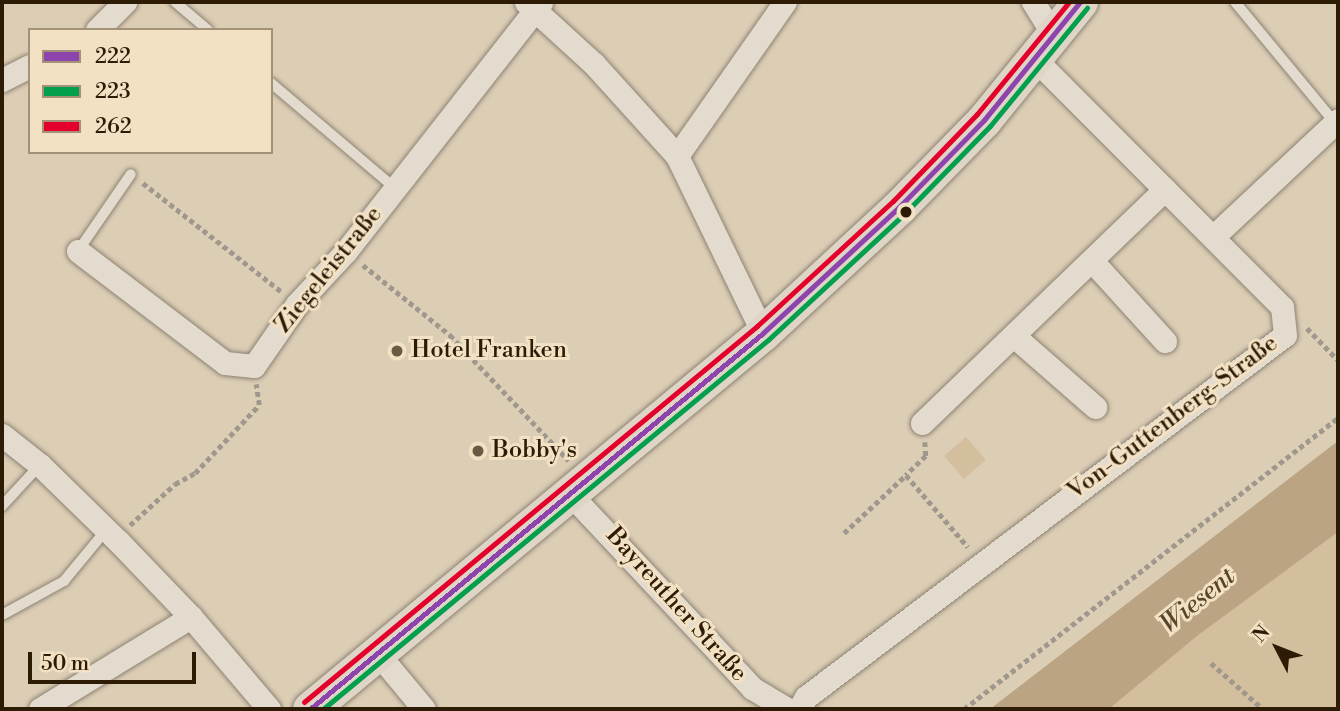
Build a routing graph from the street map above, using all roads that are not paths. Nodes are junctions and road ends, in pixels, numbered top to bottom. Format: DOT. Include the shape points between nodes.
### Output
graph roads {
  1 [pos="125,2"];
  2 [pos="175,2"];
  3 [pos="785,2"];
  4 [pos="1033,2"];
  5 [pos="1080,2"];
  6 [pos="1235,2"];
  7 [pos="535,4"];
  8 [pos="99,28"];
  9 [pos="206,28"];
  10 [pos="1045,47"];
  11 [pos="28,67"];
  12 [pos="2,80"];
  13 [pos="273,85"];
  14 [pos="1337,123"];
  15 [pos="677,156"];
  16 [pos="131,174"];
  17 [pos="395,188"];
  18 [pos="1165,189"];
  19 [pos="1215,235"];
  20 [pos="78,251"];
  21 [pos="1093,262"];
  22 [pos="763,333"];
  23 [pos="1014,336"];
  24 [pos="1164,341"];
  25 [pos="1095,407"];
  26 [pos="922,423"];
  27 [pos="2,435"];
  28 [pos="40,466"];
  29 [pos="579,488"];
  30 [pos="2,506"];
  31 [pos="112,535"];
  32 [pos="2,615"];
  33 [pos="191,617"];
  34 [pos="379,655"];
  35 [pos="40,709"];
  36 [pos="269,709"];
  37 [pos="310,709"];
  38 [pos="425,709"];
  39 [pos="787,709"];
  40 [pos="799,709"];
  1 -- 8 [label="street"];
  2 -- 9 [label="lane"];
  3 -- 15 [label="street"];
  4 -- 10 [label="street, Von-Guttenberg-Straße"];
  5 -- 10 [label="main road"];
  6 -- 14 [label="lane"];
  7 -- 15 [label="street, Ziegeleistraße"];
  7 -- 17 [label="street, Ziegeleistraße"];
  10 -- 18 [label="street, Von-Guttenberg-Straße"];
  10 -- 22 [label="main road" via="899,207"];
  11 -- 12 [label="street"];
  13 -- 17 [label="lane"];
  14 -- 19 [label="street"];
  15 -- 22 [label="street, Ziegeleistraße"];
  16 -- 20 [label="lane"];
  17 -- 20 [label="street, Ziegeleistraße" via="297,304 254,366 225,363"];
  18 -- 19 [label="street, Von-Guttenberg-Straße"];
  18 -- 21 [label="street"];
  19 -- 40 [label="street, Von-Guttenberg-Straße" via="1282,307 1285,335 981,562 806,697"];
  21 -- 23 [label="street"];
  21 -- 24 [label="street"];
  22 -- 29 [label="main road"];
  23 -- 25 [label="street"];
  23 -- 26 [label="street"];
  27 -- 28 [label="street"];
  28 -- 30 [label="lane"];
  28 -- 31 [label="street"];
  29 -- 34 [label="main road"];
  29 -- 39 [label="street, Bayreuther Straße" via="600,522 752,688"];
  31 -- 32 [label="lane" via="64,581"];
  31 -- 33 [label="street"];
  33 -- 35 [label="street"];
  33 -- 36 [label="street"];
  34 -- 37 [label="main road"];
  34 -- 38 [label="street"];
}
